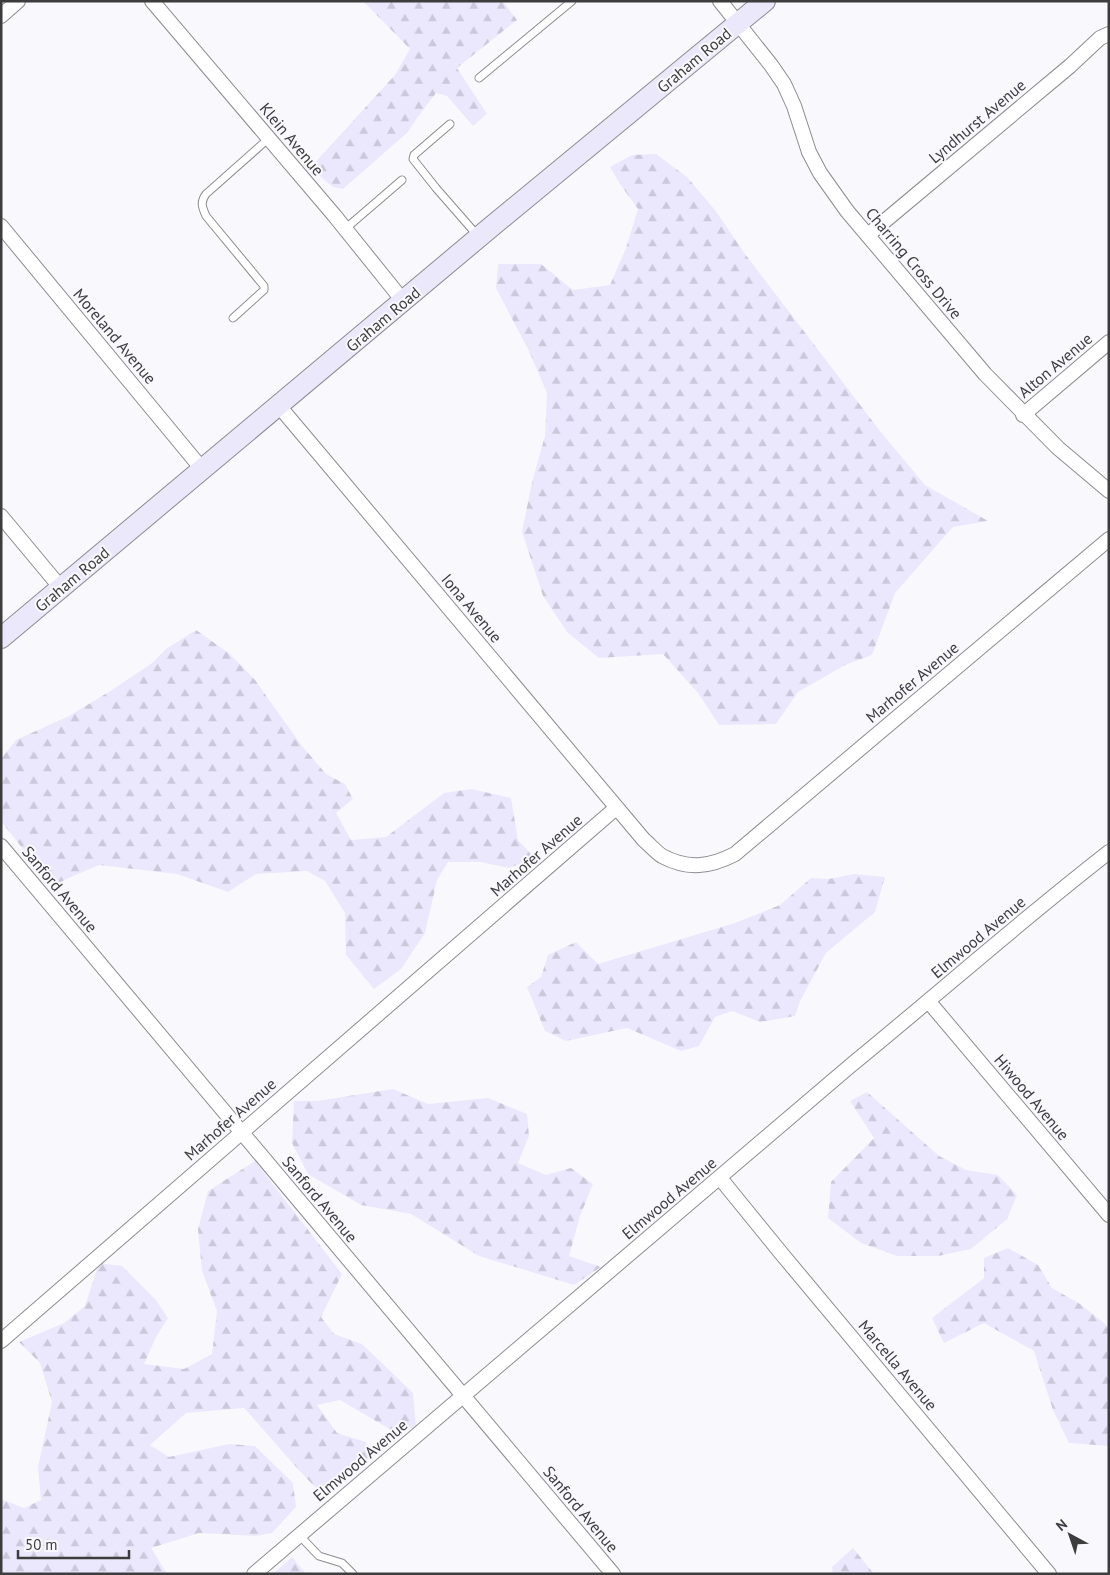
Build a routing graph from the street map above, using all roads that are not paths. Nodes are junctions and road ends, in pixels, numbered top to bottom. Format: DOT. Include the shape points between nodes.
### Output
graph roads {
  1 [pos="18,1"];
  2 [pos="152,1"];
  3 [pos="572,1"];
  4 [pos="720,1"];
  5 [pos="765,1"];
  6 [pos="1,16"];
  7 [pos="738,23"];
  8 [pos="1109,34"];
  9 [pos="479,78"];
  10 [pos="450,124"];
  11 [pos="268,139"];
  12 [pos="402,180"];
  13 [pos="1,226"];
  14 [pos="345,229"];
  15 [pos="868,235"];
  16 [pos="479,237"];
  17 [pos="404,302"];
  18 [pos="233,318"];
  19 [pos="1109,342"];
  20 [pos="279,406"];
  21 [pos="1023,415"];
  22 [pos="202,469"];
  23 [pos="1109,491"];
  24 [pos="1,516"];
  25 [pos="1109,539"];
  26 [pos="60,588"];
  27 [pos="1,638"];
  28 [pos="616,808"];
  29 [pos="1,846"];
  30 [pos="1109,852"];
  31 [pos="929,1002"];
  32 [pos="241,1133"];
  33 [pos="720,1178"];
  34 [pos="1109,1215"];
  35 [pos="1,1341"];
  36 [pos="463,1396"];
  37 [pos="299,1535"];
  38 [pos="254,1574"];
  39 [pos="353,1574"];
  40 [pos="614,1574"];
  41 [pos="1050,1574"];
  1 -- 6 [label="street"];
  2 -- 11 [label="street, Klein Avenue"];
  3 -- 9 [label="lane"];
  4 -- 7 [label="street, Charring Cross Drive"];
  5 -- 7 [label="main road, Graham Road"];
  7 -- 15 [label="street, Charring Cross Drive" via="784,84 820,173"];
  7 -- 16 [label="main road, Graham Road"];
  8 -- 15 [label="street, Lyndhurst Avenue" via="1100,38"];
  10 -- 16 [label="lane" via="413,159"];
  11 -- 14 [label="street, Klein Avenue"];
  11 -- 18 [label="lane" via="202,200 206,216 264,286 264,290"];
  12 -- 14 [label="lane"];
  13 -- 22 [label="street, Moreland Avenue"];
  14 -- 17 [label="street, Klein Avenue"];
  15 -- 21 [label="street, Charring Cross Drive"];
  16 -- 17 [label="main road, Graham Road"];
  17 -- 20 [label="main road, Graham Road"];
  19 -- 21 [label="street, Alton Avenue"];
  20 -- 22 [label="main road, Graham Road"];
  20 -- 28 [label="street, Iona Avenue"];
  21 -- 23 [label="street, Charring Cross Drive"];
  22 -- 26 [label="main road, Graham Road"];
  24 -- 26 [label="street"];
  25 -- 28 [label="street, Marhofer Avenue" via="735,854 700,866 661,856"];
  26 -- 27 [label="main road, Graham Road"];
  28 -- 32 [label="street, Marhofer Avenue"];
  29 -- 32 [label="street, Sanford Avenue"];
  30 -- 31 [label="street, Elmwood Avenue"];
  31 -- 33 [label="street, Elmwood Avenue"];
  31 -- 34 [label="street, Hiwood Avenue"];
  32 -- 35 [label="street, Marhofer Avenue"];
  32 -- 36 [label="street, Sanford Avenue"];
  33 -- 36 [label="street, Elmwood Avenue"];
  33 -- 41 [label="street, Marcella Avenue"];
  36 -- 37 [label="street, Elmwood Avenue"];
  36 -- 40 [label="street, Sanford Avenue"];
  37 -- 38 [label="street, Elmwood Avenue"];
  37 -- 39 [label="lane" via="319,1556 342,1563"];
}
